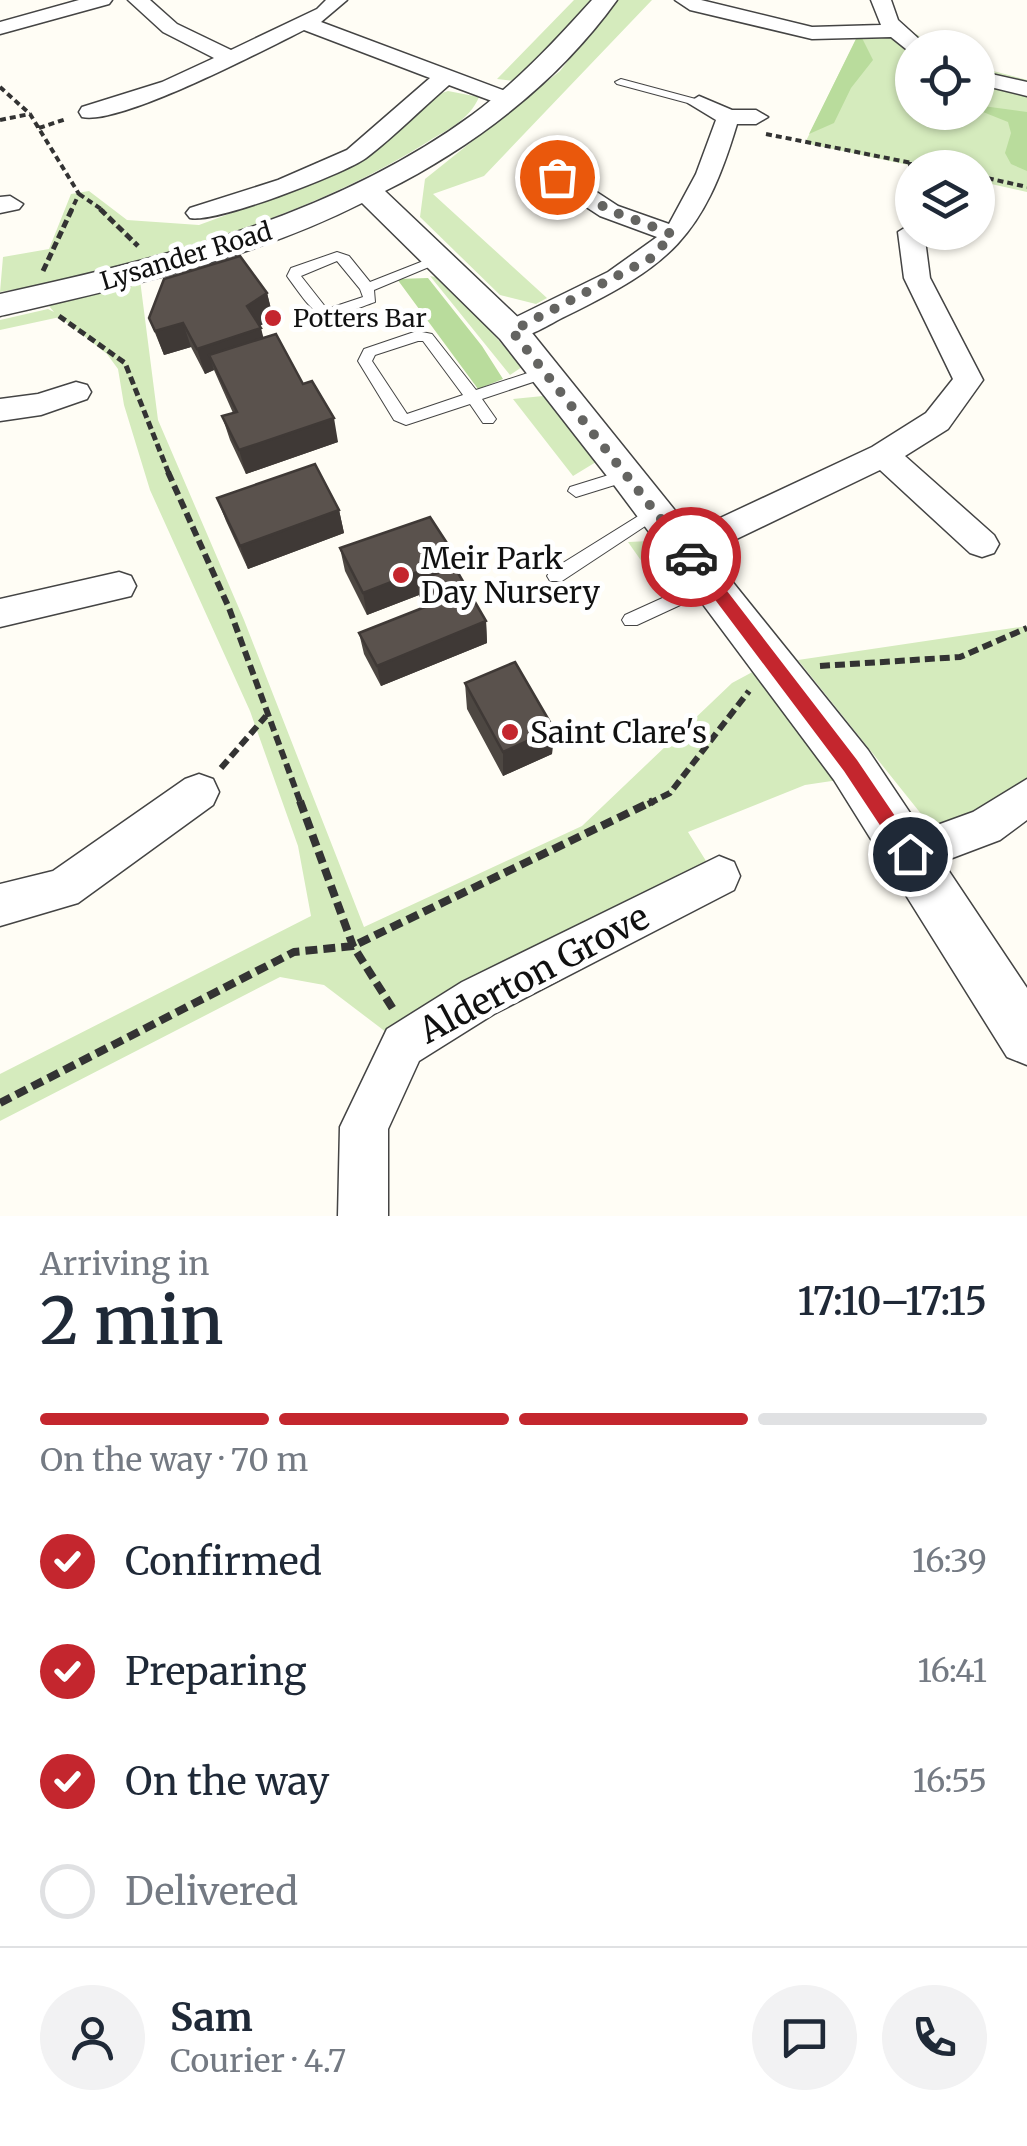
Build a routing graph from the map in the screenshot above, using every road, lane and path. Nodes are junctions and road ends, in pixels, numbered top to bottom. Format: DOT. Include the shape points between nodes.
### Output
graph roads {
  1 [pos="102,0"];
  2 [pos="138,0"];
  3 [pos="337,0"];
  4 [pos="605,0"];
  5 [pos="685,0"];
  6 [pos="881,0"];
  7 [pos="304,23"];
  8 [pos="0,28"];
  9 [pos="895,31"];
  10 [pos="232,58"];
  11 [pos="444,78"];
  12 [pos="621,82"];
  13 [pos="995,82"];
  14 [pos="0,87"];
  15 [pos="1027,89"];
  16 [pos="508,100"];
  17 [pos="699,104"];
  18 [pos="90,112"];
  19 [pos="30,114"];
  20 [pos="756,117"];
  21 [pos="0,120"];
  22 [pos="726,121"];
  23 [pos="895,159"];
  24 [pos="557,177"];
  25 [pos="995,180"];
  26 [pos="1027,187"];
  27 [pos="367,191"];
  28 [pos="79,194"];
  29 [pos="199,213"];
  30 [pos="672,234"];
  31 [pos="914,250"];
  32 [pos="442,259"];
  33 [pos="153,269"];
  34 [pos="367,288"];
  35 [pos="36,298"];
  36 [pos="0,305"];
  37 [pos="512,331"];
  38 [pos="546,372"];
  39 [pos="76,392"];
  40 [pos="473,397"];
  41 [pos="0,410"];
  42 [pos="488,419"];
  43 [pos="883,455"];
  44 [pos="628,475"];
  45 [pos="576,492"];
  46 [pos="656,511"];
  47 [pos="982,544"];
  48 [pos="685,549"];
  49 [pos="556,576"];
  50 [pos="710,582"];
  51 [pos="119,586"];
  52 [pos="0,613"];
  53 [pos="631,620"];
  54 [pos="1027,628"];
  55 [pos="778,670"];
  56 [pos="266,716"];
  57 [pos="200,792"];
  58 [pos="1027,797"];
  59 [pos="910,854"];
  60 [pos="719,876"];
  61 [pos="0,905"];
  62 [pos="353,946"];
  63 [pos="1027,1037"];
  64 [pos="412,1040"];
  65 [pos="0,1103"];
  66 [pos="363,1216"];
  1 -- 8 [label="street"];
  2 -- 10 [label="street" via="170,28"];
  3 -- 7 [label="street"];
  4 -- 16 [label="street, Lysander Road" via="546,71"];
  5 -- 9 [label="street" via="812,33"];
  6 -- 9 [label="street"];
  7 -- 10 [label="street"];
  7 -- 11 [label="street"];
  10 -- 18 [label="street" via="170,87"];
  11 -- 16 [label="street"];
  11 -- 29 [label="street" via="355,155"];
  12 -- 17 [label="lane"];
  13 -- 15 [label="street"];
  14 -- 19 [label="path"];
  16 -- 27 [label="street, Lysander Road"];
  17 -- 22 [label="street"];
  19 -- 21 [label="path"];
  19 -- 28 [label="path"];
  20 -- 22 [label="street"];
  22 -- 23 [label="path"];
  22 -- 30 [label="street" via="708,175"];
  24 -- 30 [label="street" via="609,210"];
  25 -- 26 [label="path"];
  27 -- 32 [label="street"];
  27 -- 33 [label="street, Lysander Road" via="264,235"];
  28 -- 33 [label="path" via="110,215"];
  28 -- 35 [label="path"];
  30 -- 37 [label="street" via="653,257"];
  31 -- 43 [label="street" via="917,278 968,380 937,421"];
  32 -- 34 [label="lane"];
  32 -- 37 [label="street"];
  33 -- 35 [label="street, Lysander Road"];
  34 -- 34 [label="lane" via="337,256 294,276 328,314 370,298"];
  35 -- 36 [label="street, Lysander Road"];
  35 -- 56 [label="path" via="125,363 229,608"];
  37 -- 38 [label="street"];
  38 -- 40 [label="lane"];
  38 -- 44 [label="street"];
  39 -- 41 [label="street"];
  40 -- 40 [label="lane" via="428,338 370,352 365,361 406,420"];
  40 -- 42 [label="lane"];
  43 -- 47 [label="street"];
  43 -- 48 [label="street"];
  44 -- 45 [label="lane"];
  44 -- 46 [label="street"];
  46 -- 48 [label="street"];
  46 -- 49 [label="lane"];
  48 -- 50 [label="street"];
  50 -- 53 [label="lane"];
  50 -- 55 [label="street"];
  51 -- 52 [label="street"];
  54 -- 55 [label="path" via="960,658"];
  55 -- 59 [label="street"];
  55 -- 62 [label="path" via="750,691 670,793"];
  56 -- 57 [label="path"];
  56 -- 62 [label="path"];
  57 -- 61 [label="street" via="63,889"];
  58 -- 59 [label="street" via="986,827"];
  59 -- 63 [label="street"];
  60 -- 64 [label="street, Alderton Grove" via="478,998"];
  62 -- 64 [label="path"];
  62 -- 65 [label="path" via="294,952"];
  64 -- 66 [label="street, Alderton Grove" via="403,1045 364,1127"];
}
